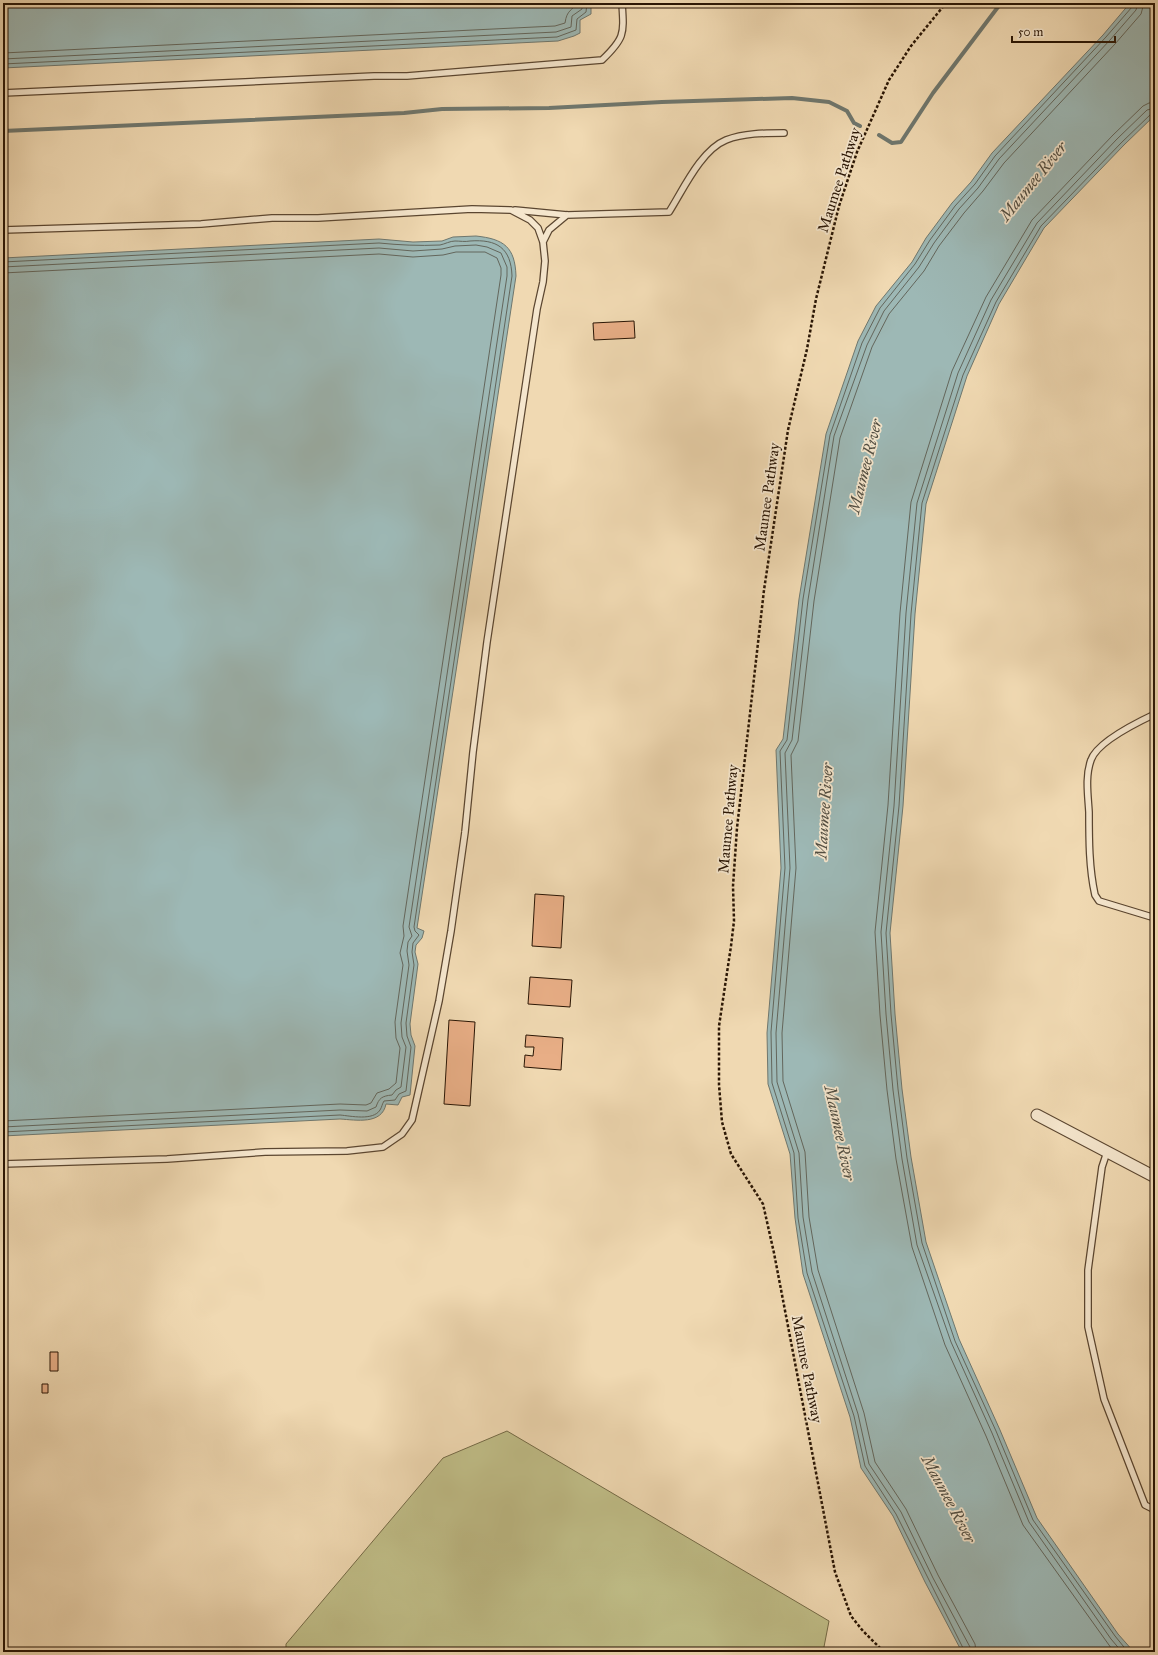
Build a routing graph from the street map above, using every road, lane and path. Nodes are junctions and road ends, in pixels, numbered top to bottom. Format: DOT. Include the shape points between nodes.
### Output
graph roads {
  1 [pos="622,3"];
  2 [pos="946,3"];
  3 [pos="3,93"];
  4 [pos="784,133"];
  5 [pos="511,210"];
  6 [pos="567,215"];
  7 [pos="3,230"];
  8 [pos="543,242"];
  9 [pos="1155,714"];
  10 [pos="1155,918"];
  11 [pos="1037,1115"];
  12 [pos="1107,1152"];
  13 [pos="3,1164"];
  14 [pos="1155,1176"];
  15 [pos="1155,1510"];
  16 [pos="884,1652"];
  1 -- 3 [label="lane" via="624,30 617,46 602,60 407,76"];
  2 -- 16 [label="path, Maumee Pathway" via="889,80 857,152 839,206 816,299 788,430 764,590 737,828 733,886 734,921 719,1026 718,1085 722,1122 731,1154 763,1204 835,1572 851,1616 862,1631"];
  4 -- 6 [label="lane" via="748,135 724,140 709,151 669,212"];
  5 -- 6 [label="lane"];
  5 -- 7 [label="lane" via="472,209 318,218 272,218 200,224"];
  5 -- 8 [label="lane" via="530,220 538,228"];
  6 -- 8 [label="lane" via="549,230"];
  8 -- 13 [label="lane" via="543,282 487,642 451,930 439,1001 412,1120 402,1134 383,1147 347,1152 265,1152 167,1159"];
  9 -- 10 [label="lane" via="1133,724 1103,744 1091,759 1088,781 1090,850 1095,895 1099,900"];
  11 -- 12 [label="street"];
  12 -- 14 [label="street"];
  12 -- 15 [label="lane" via="1102,1167 1088,1270 1088,1328 1104,1399 1145,1505"];
}
